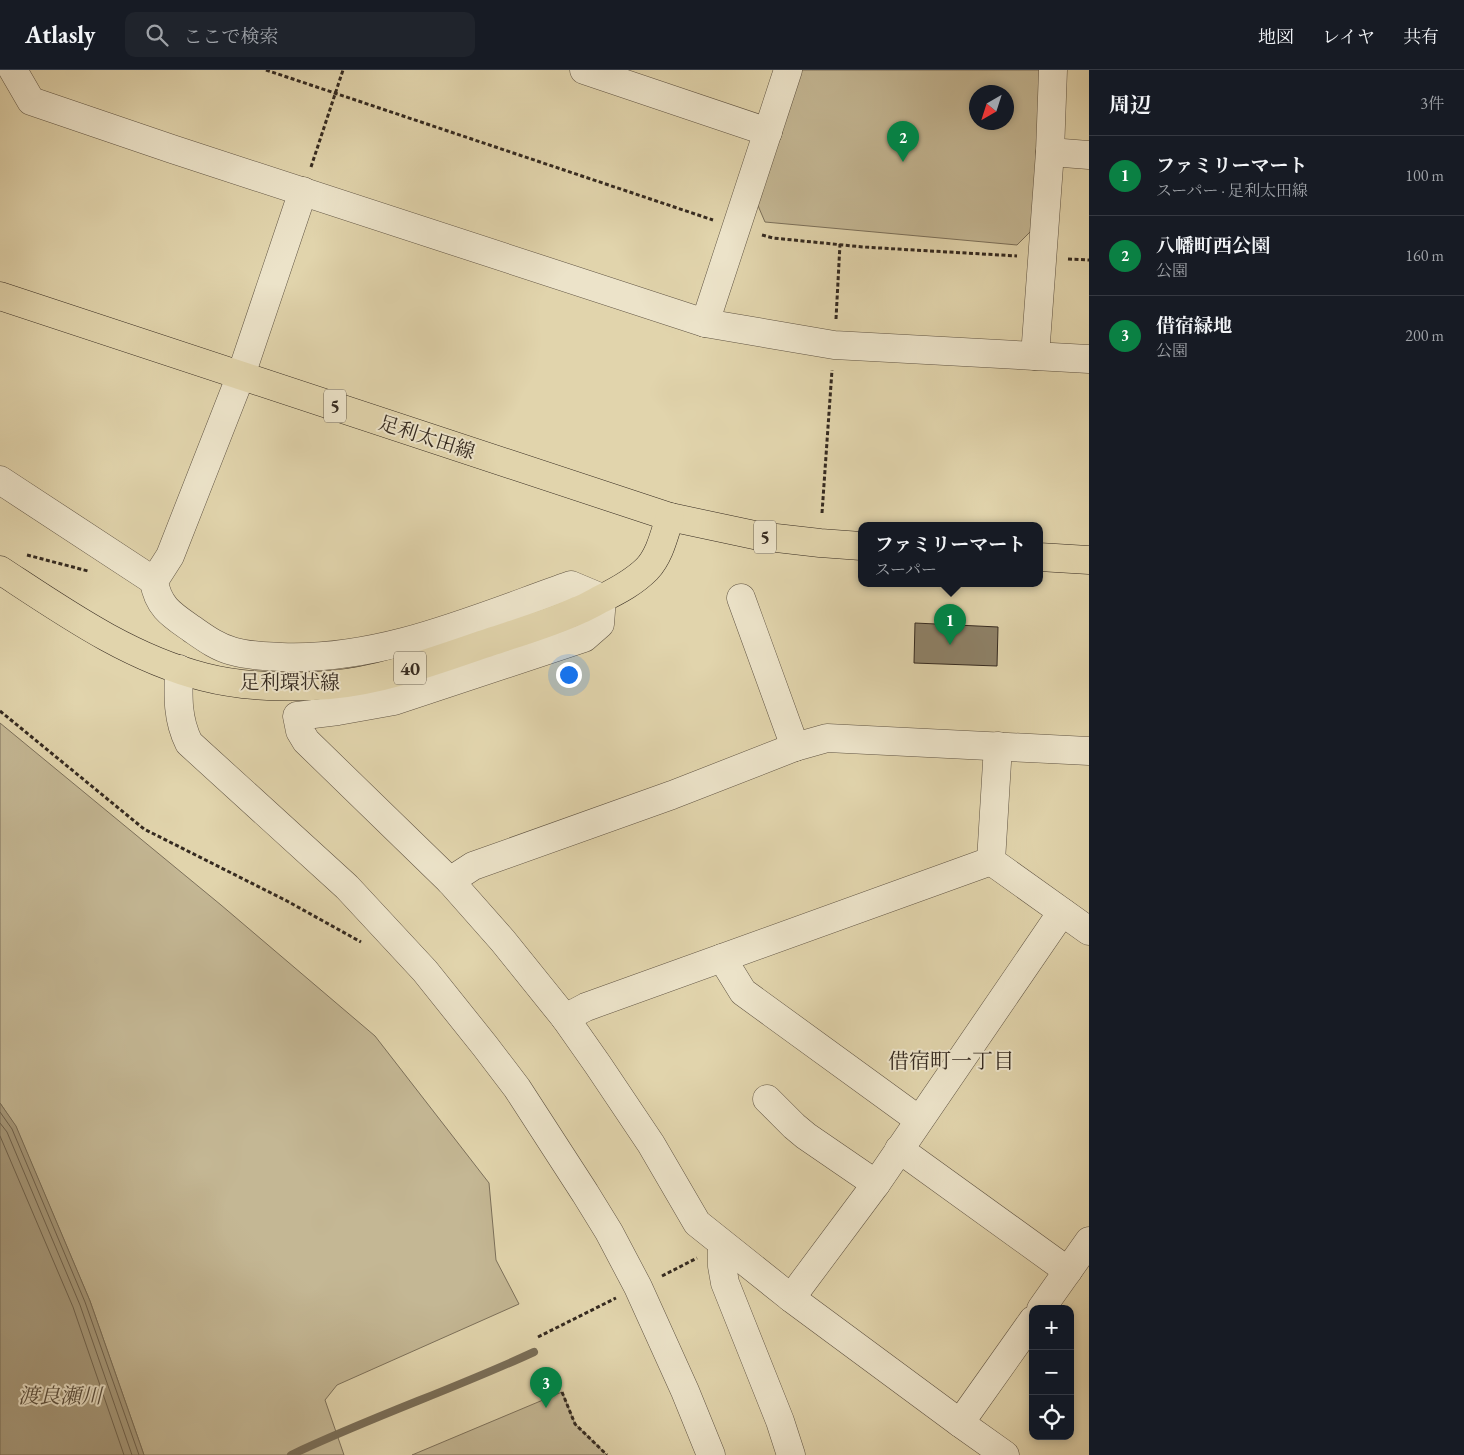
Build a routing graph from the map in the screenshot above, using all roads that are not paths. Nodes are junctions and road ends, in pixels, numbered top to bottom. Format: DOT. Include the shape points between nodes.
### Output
graph roads {
  1 [pos="13,70"];
  2 [pos="584,70"];
  3 [pos="788,70"];
  4 [pos="1053,70"];
  5 [pos="768,132"];
  6 [pos="1050,152"];
  7 [pos="1089,155"];
  8 [pos="303,191"];
  9 [pos="0,296"];
  10 [pos="705,324"];
  11 [pos="1035,356"];
  12 [pos="1089,359"];
  13 [pos="241,375"];
  14 [pos="0,480"];
  15 [pos="670,517"];
  16 [pos="858,546"];
  17 [pos="1043,557"];
  18 [pos="1089,560"];
  19 [pos="0,570"];
  20 [pos="154,581"];
  21 [pos="602,598"];
  22 [pos="741,598"];
  23 [pos="179,669"];
  24 [pos="998,746"];
  25 [pos="795,747"];
  26 [pos="1089,751"];
  27 [pos="990,861"];
  28 [pos="450,881"];
  29 [pos="1062,912"];
  30 [pos="1089,932"];
  31 [pos="722,958"];
  32 [pos="565,1018"];
  33 [pos="768,1099"];
  34 [pos="920,1120"];
  35 [pos="899,1149"];
  36 [pos="876,1184"];
  37 [pos="1089,1240"];
  38 [pos="712,1250"];
  39 [pos="1068,1271"];
  40 [pos="791,1298"];
  41 [pos="1044,1305"];
  42 [pos="1029,1326"];
  43 [pos="960,1424"];
  44 [pos="711,1455"];
  45 [pos="791,1455"];
  46 [pos="1004,1455"];
  1 -- 8 [label="street" via="31,101"];
  2 -- 5 [label="street"];
  3 -- 5 [label="street"];
  4 -- 6 [label="street"];
  5 -- 10 [label="street"];
  6 -- 7 [label="street"];
  6 -- 11 [label="street"];
  8 -- 10 [label="street"];
  8 -- 13 [label="street"];
  9 -- 13 [label="main road, 足利太田線 / 5"];
  10 -- 11 [label="street" via="834,345"];
  11 -- 12 [label="street"];
  13 -- 15 [label="main road, 足利太田線 / 5"];
  13 -- 20 [label="street" via="170,556"];
  14 -- 20 [label="street"];
  15 -- 16 [label="main road, 足利太田線 / 5" via="759,536"];
  15 -- 21 [label="main road, 足利環状線 / 40" via="659,550 648,567 618,591"];
  17 -- 18 [label="main road"];
  19 -- 23 [label="main road, 足利環状線 / 40" via="82,623"];
  20 -- 21 [label="street" via="161,604 174,616 216,645 256,656 333,656 382,648 430,635 571,585"];
  21 -- 23 [label="main road, 足利環状線 / 40" via="579,610 453,655 401,671 330,685 259,685 204,677"];
  21 -- 28 [label="street" via="600,624 584,638 394,701 297,716 306,741"];
  22 -- 25 [label="street"];
  23 -- 44 [label="street" via="178,707 189,744 347,887 425,971 517,1088 609,1232 638,1287"];
  24 -- 25 [label="street" via="827,738"];
  24 -- 26 [label="street"];
  24 -- 27 [label="street"];
  25 -- 28 [label="street" via="672,795 472,866"];
  27 -- 29 [label="street"];
  27 -- 31 [label="street"];
  28 -- 32 [label="street"];
  29 -- 30 [label="street"];
  29 -- 34 [label="street"];
  31 -- 32 [label="street" via="586,1007"];
  31 -- 34 [label="street" via="743,992"];
  32 -- 38 [label="street" via="651,1144"];
  33 -- 36 [label="street" via="806,1136"];
  34 -- 35 [label="street"];
  35 -- 36 [label="street"];
  35 -- 39 [label="street"];
  36 -- 40 [label="street"];
  37 -- 39 [label="street"];
  38 -- 40 [label="street"];
  38 -- 45 [label="street" via="722,1266 725,1283"];
  39 -- 41 [label="street"];
  40 -- 43 [label="street"];
  42 -- 43 [label="street"];
  43 -- 46 [label="street"];
}
